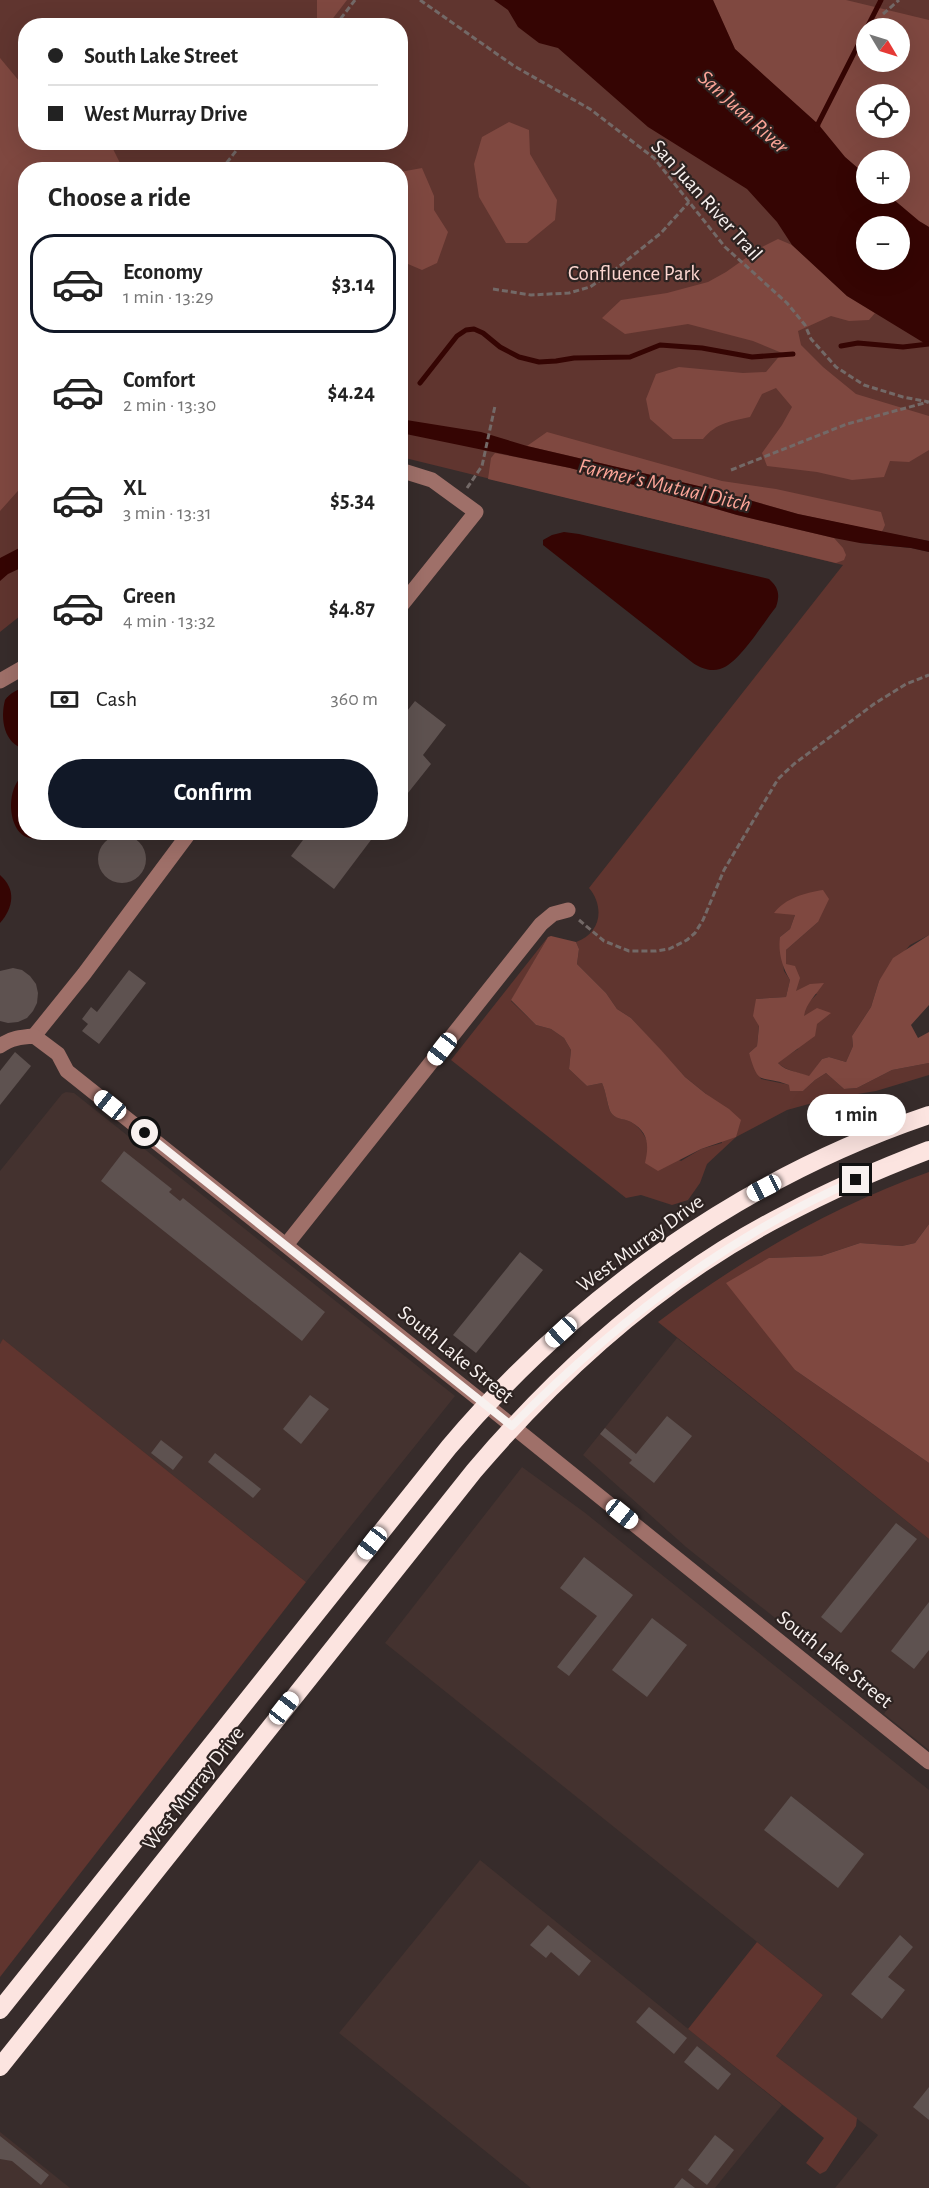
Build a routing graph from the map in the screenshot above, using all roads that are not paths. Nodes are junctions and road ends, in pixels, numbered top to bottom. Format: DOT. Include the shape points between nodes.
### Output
graph roads {
  1 [pos="408,472"];
  2 [pos="408,597"];
  3 [pos="18,671"];
  4 [pos="0,681"];
  5 [pos="184,840"];
  6 [pos="568,910"];
  7 [pos="34,1036"];
  8 [pos="0,1046"];
  9 [pos="929,1115"];
  10 [pos="929,1150"];
  11 [pos="286,1245"];
  12 [pos="485,1404"];
  13 [pos="512,1426"];
  14 [pos="929,1762"];
  15 [pos="0,2010"];
  16 [pos="0,2067"];
  1 -- 2 [label="street" via="432,480 476,512"];
  3 -- 4 [label="street"];
  5 -- 7 [label="street"];
  6 -- 11 [label="street" via="553,914 541,924"];
  7 -- 8 [label="street" via="19,1037"];
  7 -- 11 [label="street, South Lake Street" via="58,1054 67,1071"];
  9 -- 12 [label="highway, West Murray Drive" via="887,1129 804,1167 676,1241 578,1316"];
  10 -- 13 [label="highway, West Murray Drive" via="838,1188 726,1249 605,1338"];
  11 -- 12 [label="street, South Lake Street"];
  12 -- 13 [label="street, South Lake Street"];
  12 -- 15 [label="highway, West Murray Drive"];
  13 -- 14 [label="street, South Lake Street"];
  13 -- 16 [label="highway, West Murray Drive"];
}
